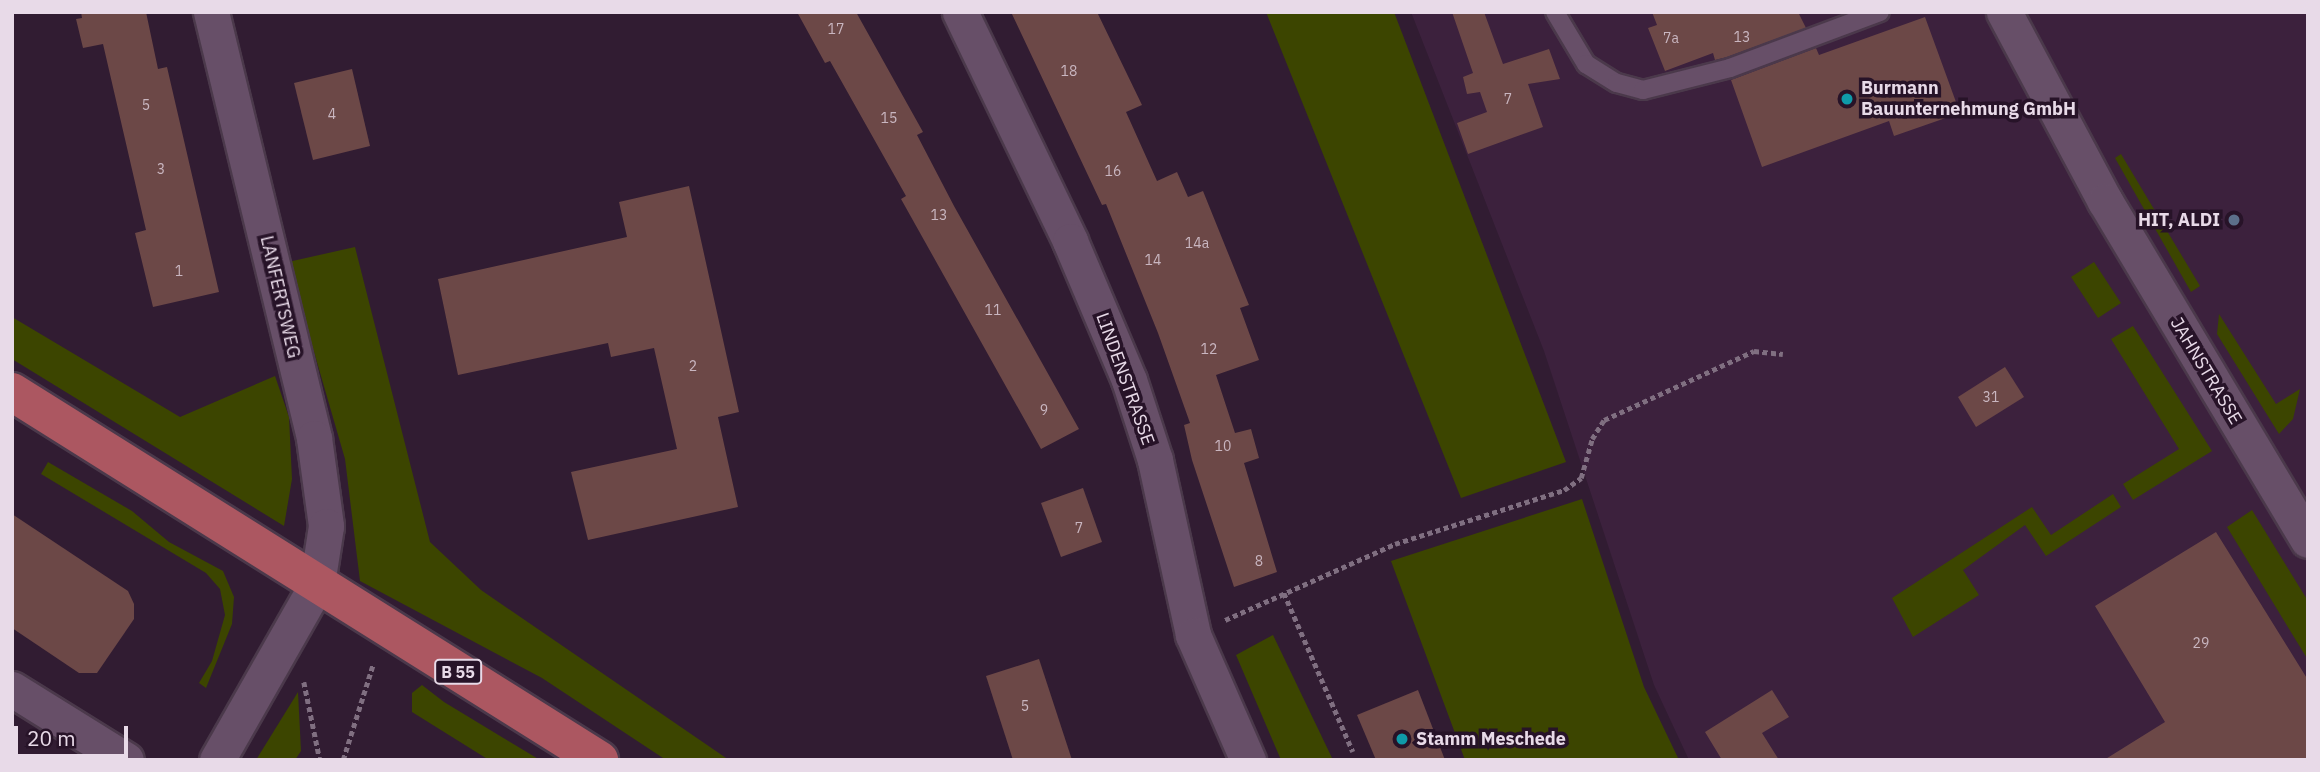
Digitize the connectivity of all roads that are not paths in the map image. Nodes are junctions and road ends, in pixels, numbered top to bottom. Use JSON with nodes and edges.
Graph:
{"nodes":[{"id":1,"x":211,"y":12,"type":"edge"},
{"id":2,"x":960,"y":12,"type":"edge"},
{"id":3,"x":1555,"y":12,"type":"edge"},
{"id":4,"x":1880,"y":12,"type":"edge"},
{"id":5,"x":2004,"y":12,"type":"edge"},
{"id":6,"x":12,"y":392,"type":"edge"},
{"id":7,"x":2308,"y":540,"type":"edge"},
{"id":8,"x":317,"y":583,"type":"junction"},
{"id":9,"x":12,"y":689,"type":"edge"},
{"id":10,"x":126,"y":760,"type":"edge"},
{"id":11,"x":217,"y":760,"type":"edge"},
{"id":12,"x":599,"y":760,"type":"edge"},
{"id":13,"x":1248,"y":760,"type":"edge"}],
"edges":[{"from":1,"to":8,"type":"street","name":"LANFERTSWEG"},
{"from":2,"to":13,"type":"street","name":"LINDENSTRASSE"},
{"from":3,"to":4,"type":"lane"},
{"from":5,"to":7,"type":"street","name":"JAHNSTRASSE"},
{"from":6,"to":8,"type":"main road","number":"B 55"},
{"from":8,"to":11,"type":"street"},
{"from":8,"to":12,"type":"main road","number":"B 55"},
{"from":9,"to":10,"type":"street"}]}
